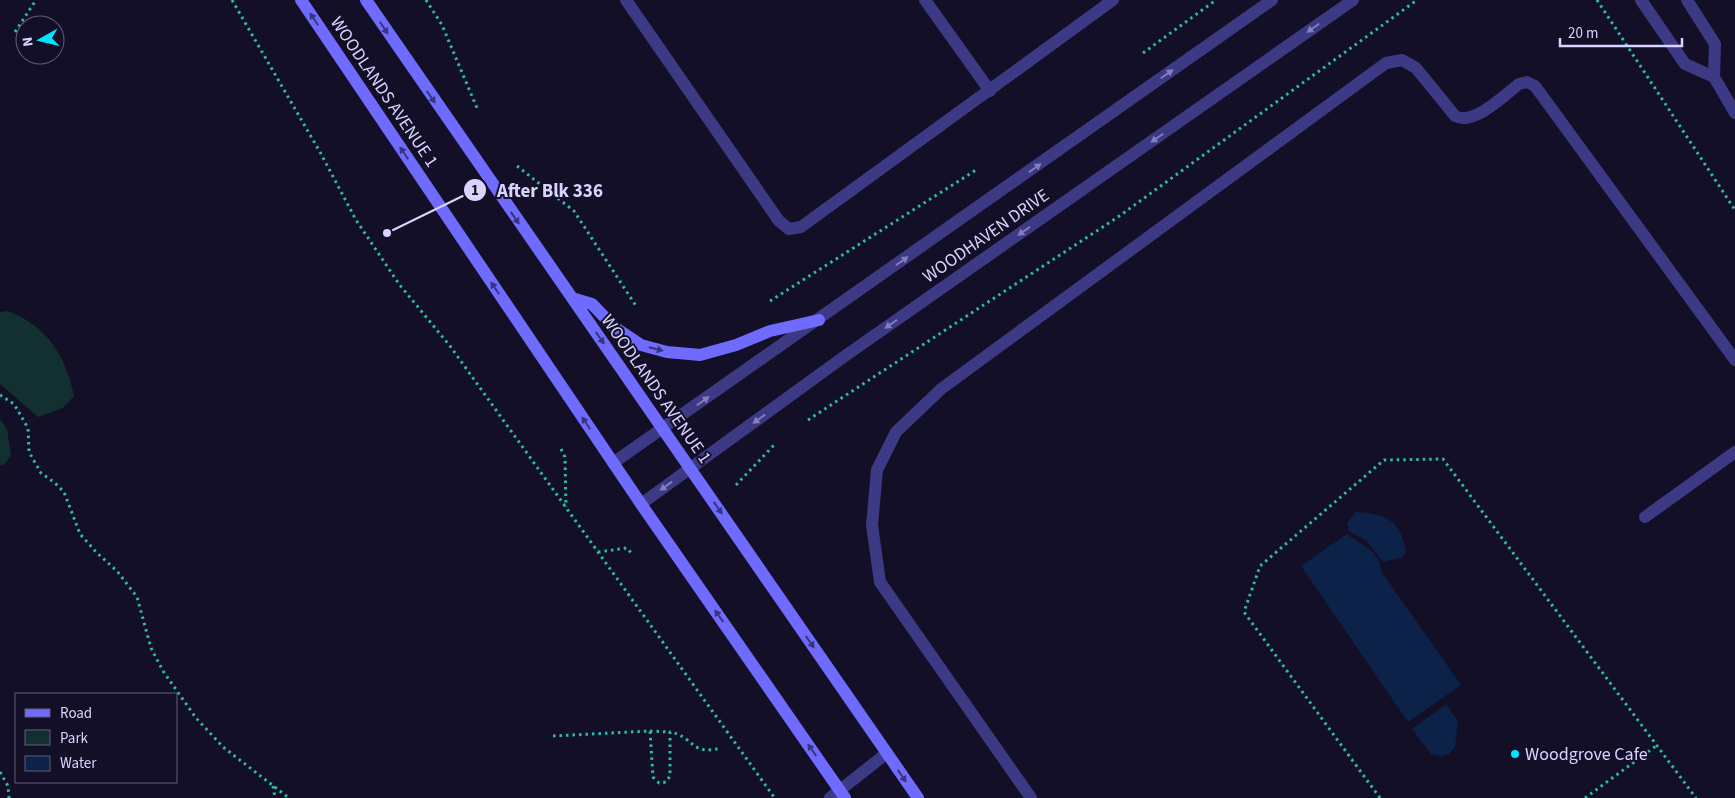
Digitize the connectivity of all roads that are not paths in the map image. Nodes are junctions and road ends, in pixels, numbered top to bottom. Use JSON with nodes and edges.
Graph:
{"nodes":[{"id":1,"x":301,"y":0,"type":"edge"},
{"id":2,"x":366,"y":0,"type":"edge"},
{"id":3,"x":626,"y":0,"type":"edge"},
{"id":4,"x":925,"y":0,"type":"edge"},
{"id":5,"x":1113,"y":0,"type":"edge"},
{"id":6,"x":1272,"y":0,"type":"edge"},
{"id":7,"x":1353,"y":0,"type":"edge"},
{"id":8,"x":1641,"y":0,"type":"edge"},
{"id":9,"x":1687,"y":0,"type":"edge"},
{"id":10,"x":1714,"y":77,"type":"junction"},
{"id":11,"x":990,"y":91,"type":"junction"},
{"id":12,"x":1735,"y":113,"type":"edge"},
{"id":13,"x":572,"y":298,"type":"junction"},
{"id":14,"x":819,"y":320,"type":"junction"},
{"id":15,"x":1735,"y":360,"type":"edge"},
{"id":16,"x":663,"y":429,"type":"junction"},
{"id":17,"x":1735,"y":452,"type":"edge"},
{"id":18,"x":613,"y":463,"type":"junction"},
{"id":19,"x":690,"y":468,"type":"junction"},
{"id":20,"x":641,"y":504,"type":"junction"},
{"id":21,"x":1645,"y":517,"type":"dead end"},
{"id":22,"x":887,"y":754,"type":"junction"},
{"id":23,"x":838,"y":795,"type":"edge"},
{"id":24,"x":918,"y":798,"type":"edge"},
{"id":25,"x":1031,"y":798,"type":"edge"}],
"edges":[{"from":18,"to":1,"type":"main road","name":"WOODLANDS AVENUE 1","one_way":true},
{"from":2,"to":13,"type":"main road","name":"WOODLANDS AVENUE 1","one_way":true},
{"from":3,"to":11,"type":"street"},
{"from":4,"to":11,"type":"street"},
{"from":5,"to":11,"type":"street"},
{"from":14,"to":6,"type":"street","name":"WOODHAVEN DRIVE","one_way":true},
{"from":7,"to":19,"type":"street","name":"WOODHAVEN DRIVE","one_way":true},
{"from":8,"to":10,"type":"street"},
{"from":9,"to":10,"type":"street"},
{"from":10,"to":12,"type":"street"},
{"from":13,"to":14,"type":"main road","one_way":true},
{"from":13,"to":16,"type":"main road","name":"WOODLANDS AVENUE 1","one_way":true},
{"from":16,"to":14,"type":"street","name":"WOODHAVEN DRIVE","one_way":true},
{"from":15,"to":25,"type":"street"},
{"from":16,"to":18,"type":"street","name":"WOODHAVEN DRIVE"},
{"from":16,"to":19,"type":"main road","name":"WOODLANDS AVENUE 1"},
{"from":17,"to":21,"type":"street"},
{"from":18,"to":20,"type":"main road","name":"WOODLANDS AVENUE 1"},
{"from":19,"to":20,"type":"street","name":"WOODHAVEN DRIVE","one_way":true},
{"from":19,"to":22,"type":"main road","name":"WOODLANDS AVENUE 1","one_way":true},
{"from":23,"to":20,"type":"main road","name":"WOODLANDS AVENUE 1","one_way":true},
{"from":22,"to":23,"type":"street"},
{"from":22,"to":24,"type":"main road","name":"WOODLANDS AVENUE 1","one_way":true}]}
